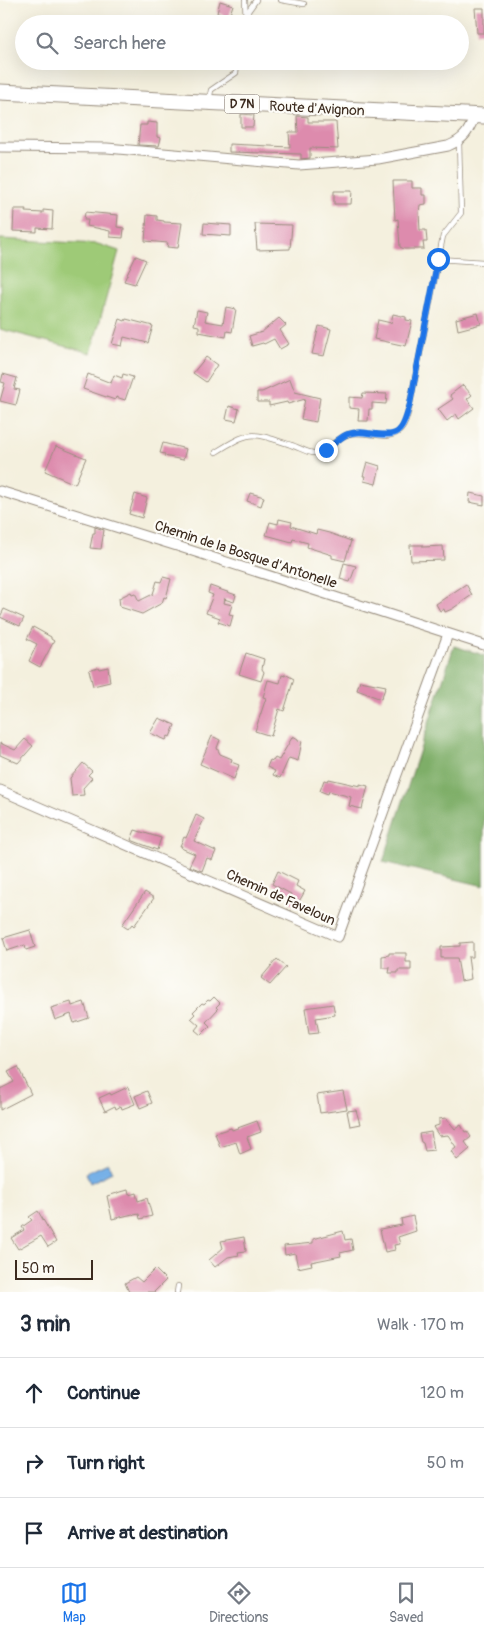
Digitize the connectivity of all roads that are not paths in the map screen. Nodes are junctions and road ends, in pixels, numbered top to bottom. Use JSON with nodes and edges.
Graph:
{"nodes":[{"id":1,"x":246,"y":0,"type":"edge"},
{"id":2,"x":256,"y":0,"type":"edge"},
{"id":3,"x":281,"y":0,"type":"edge"},
{"id":4,"x":304,"y":4,"type":"dead end"},
{"id":5,"x":245,"y":15,"type":"edge"},
{"id":6,"x":246,"y":15,"type":"edge"},
{"id":7,"x":236,"y":70,"type":"edge"},
{"id":8,"x":0,"y":92,"type":"edge"},
{"id":9,"x":208,"y":102,"type":"junction"},
{"id":10,"x":479,"y":116,"type":"edge"},
{"id":11,"x":459,"y":142,"type":"junction"},
{"id":12,"x":0,"y":147,"type":"edge"},
{"id":13,"x":438,"y":259,"type":"junction"},
{"id":14,"x":484,"y":262,"type":"edge"},
{"id":15,"x":216,"y":452,"type":"dead end"},
{"id":16,"x":0,"y":491,"type":"edge"},
{"id":17,"x":448,"y":634,"type":"junction"},
{"id":18,"x":484,"y":645,"type":"edge"},
{"id":19,"x":0,"y":790,"type":"edge"},
{"id":20,"x":178,"y":1286,"type":"dead end"},
{"id":21,"x":177,"y":1292,"type":"edge"}],
"edges":[{"from":1,"to":5,"type":"lane"},
{"from":2,"to":6,"type":"lane"},
{"from":3,"to":4,"type":"lane"},
{"from":7,"to":9,"type":"lane"},
{"from":8,"to":9,"type":"main road","name":"Route d'Avignon","number":"D 7N"},
{"from":9,"to":10,"type":"main road","name":"Route d'Avignon","number":"D 7N"},
{"from":10,"to":11,"type":"street"},
{"from":11,"to":12,"type":"street"},
{"from":11,"to":13,"type":"lane"},
{"from":13,"to":14,"type":"lane"},
{"from":13,"to":15,"type":"lane"},
{"from":16,"to":17,"type":"street","name":"Chemin de la Bosque d'Antonelle"},
{"from":17,"to":18,"type":"street","name":"Chemin de la Bosque d'Antonelle"},
{"from":17,"to":19,"type":"street","name":"Chemin de Faveloun"},
{"from":20,"to":21,"type":"lane"}]}
